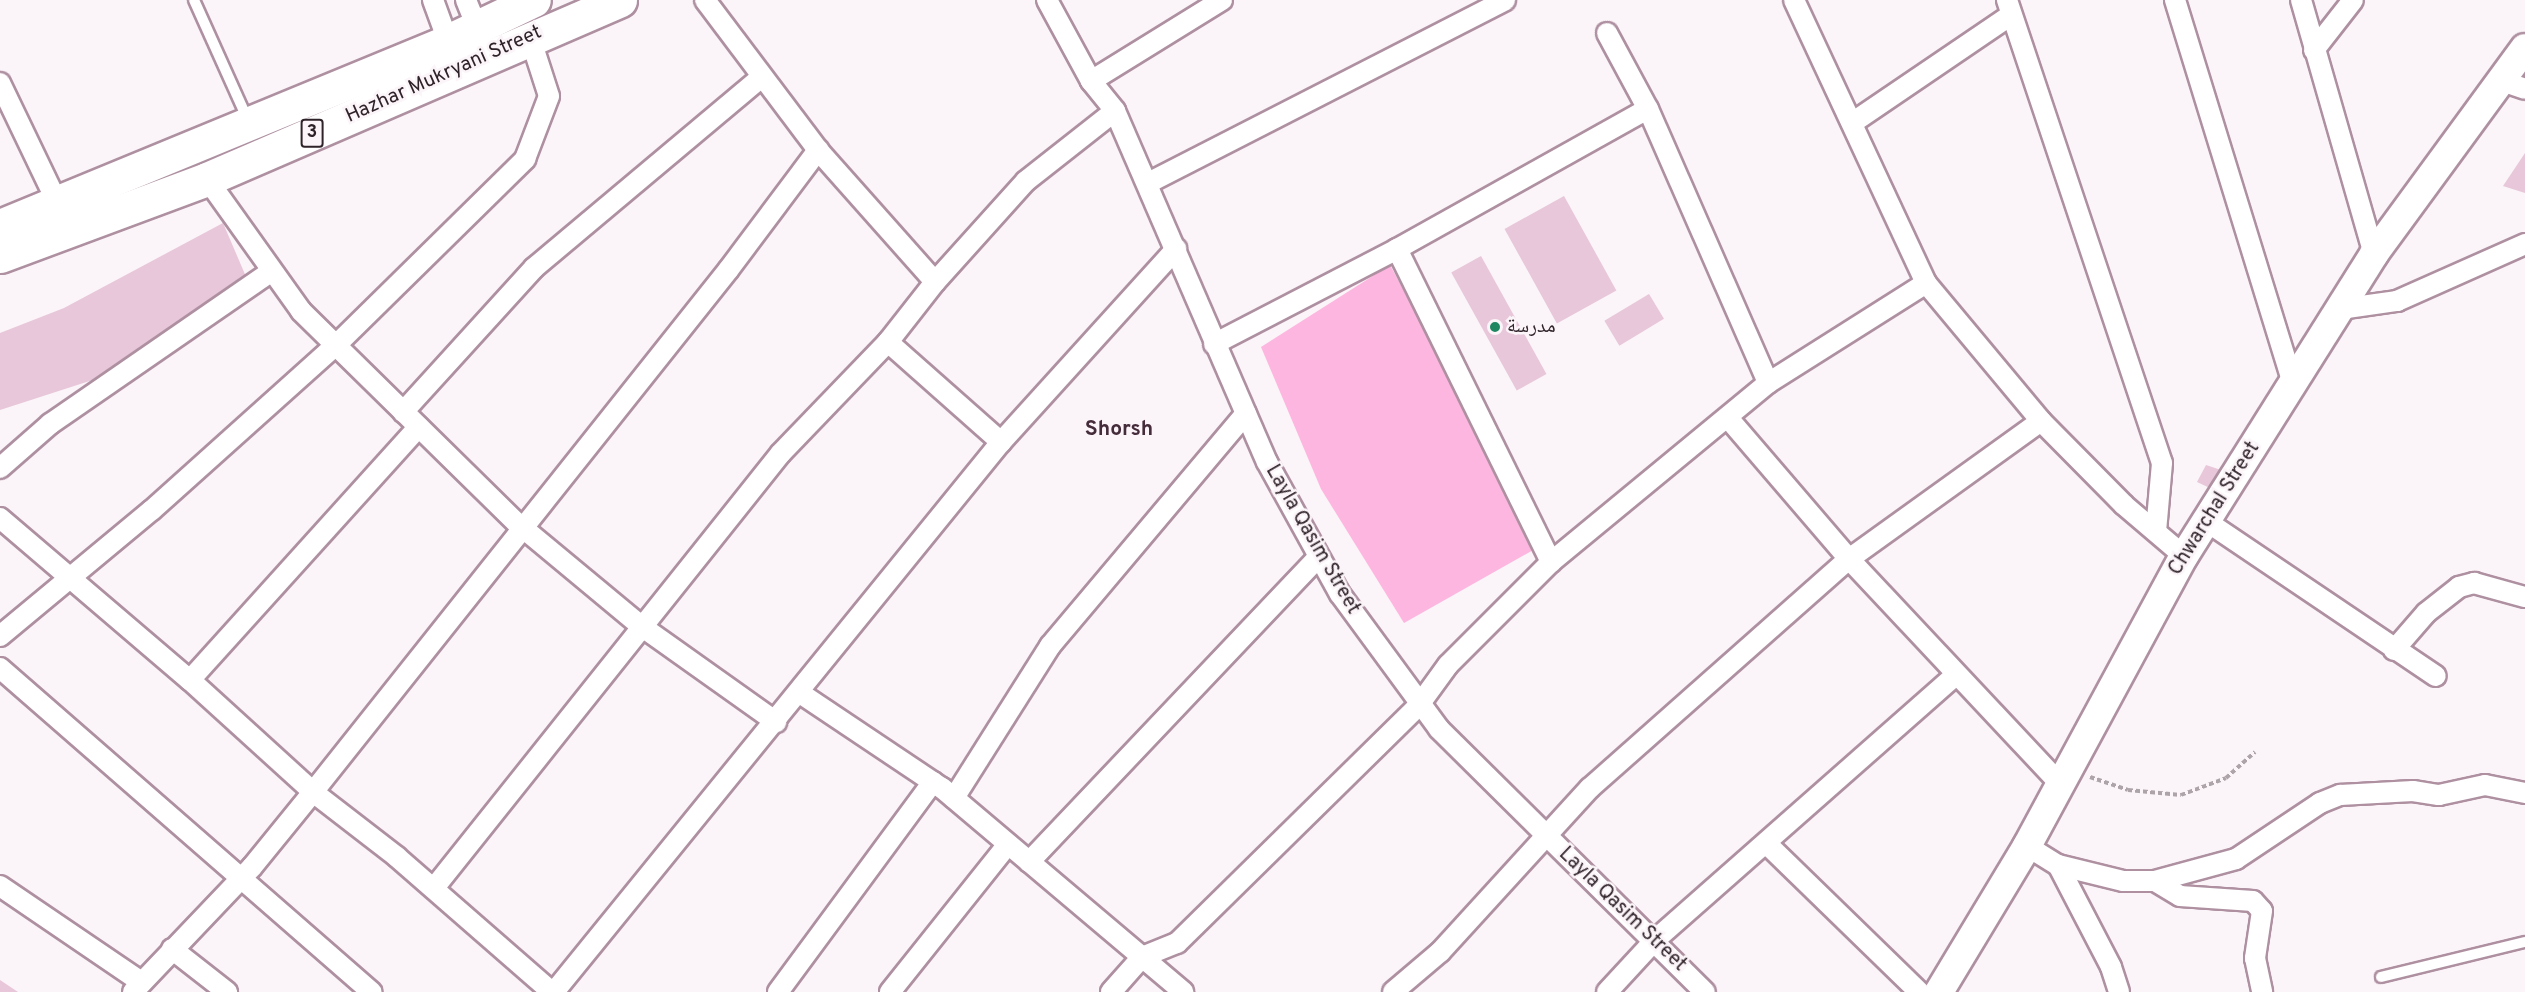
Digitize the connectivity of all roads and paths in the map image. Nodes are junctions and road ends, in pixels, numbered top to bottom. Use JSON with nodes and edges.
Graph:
{"nodes":[{"id":1,"x":194,"y":0,"type":"edge"},
{"id":2,"x":433,"y":0,"type":"edge"},
{"id":3,"x":534,"y":0,"type":"edge"},
{"id":4,"x":620,"y":0,"type":"edge"},
{"id":5,"x":705,"y":0,"type":"edge"},
{"id":6,"x":1047,"y":0,"type":"edge"},
{"id":7,"x":1222,"y":0,"type":"edge"},
{"id":8,"x":1505,"y":0,"type":"edge"},
{"id":9,"x":1794,"y":0,"type":"edge"},
{"id":10,"x":2175,"y":0,"type":"edge"},
{"id":11,"x":2301,"y":0,"type":"edge"},
{"id":12,"x":2353,"y":0,"type":"edge"},
{"id":13,"x":2009,"y":8,"type":"edge"},
{"id":14,"x":472,"y":14,"type":"edge"},
{"id":15,"x":1607,"y":33,"type":"dead end"},
{"id":16,"x":530,"y":37,"type":"junction"},
{"id":17,"x":448,"y":41,"type":"junction"},
{"id":18,"x":2525,"y":48,"type":"edge"},
{"id":19,"x":2314,"y":50,"type":"junction"},
{"id":20,"x":762,"y":78,"type":"junction"},
{"id":21,"x":1091,"y":81,"type":"junction"},
{"id":22,"x":0,"y":83,"type":"edge"},
{"id":23,"x":2514,"y":85,"type":"edge"},
{"id":24,"x":1648,"y":109,"type":"junction"},
{"id":25,"x":1115,"y":111,"type":"junction"},
{"id":26,"x":250,"y":123,"type":"junction"},
{"id":27,"x":1852,"y":123,"type":"junction"},
{"id":28,"x":818,"y":150,"type":"junction"},
{"id":29,"x":207,"y":179,"type":"junction"},
{"id":30,"x":1148,"y":183,"type":"junction"},
{"id":31,"x":57,"y":202,"type":"junction"},
{"id":32,"x":0,"y":226,"type":"edge"},
{"id":33,"x":2525,"y":244,"type":"edge"},
{"id":34,"x":1176,"y":249,"type":"junction"},
{"id":35,"x":1397,"y":249,"type":"junction"},
{"id":36,"x":2374,"y":254,"type":"junction"},
{"id":37,"x":0,"y":256,"type":"edge"},
{"id":38,"x":270,"y":272,"type":"junction"},
{"id":39,"x":935,"y":282,"type":"junction"},
{"id":40,"x":1926,"y":283,"type":"junction"},
{"id":41,"x":2340,"y":309,"type":"junction"},
{"id":42,"x":888,"y":342,"type":"junction"},
{"id":43,"x":1214,"y":344,"type":"junction"},
{"id":44,"x":335,"y":346,"type":"junction"},
{"id":45,"x":1768,"y":383,"type":"junction"},
{"id":46,"x":2293,"y":384,"type":"junction"},
{"id":47,"x":404,"y":412,"type":"junction"},
{"id":48,"x":1246,"y":413,"type":"junction"},
{"id":49,"x":1729,"y":419,"type":"junction"},
{"id":50,"x":2041,"y":421,"type":"junction"},
{"id":51,"x":419,"y":427,"type":"junction"},
{"id":52,"x":1001,"y":442,"type":"junction"},
{"id":53,"x":0,"y":468,"type":"edge"},
{"id":54,"x":0,"y":518,"type":"edge"},
{"id":55,"x":2206,"y":521,"type":"junction"},
{"id":56,"x":525,"y":529,"type":"junction"},
{"id":57,"x":2156,"y":531,"type":"junction"},
{"id":58,"x":2184,"y":556,"type":"junction"},
{"id":59,"x":1317,"y":558,"type":"junction"},
{"id":60,"x":1849,"y":559,"type":"junction"},
{"id":61,"x":1551,"y":562,"type":"junction"},
{"id":62,"x":70,"y":580,"type":"junction"},
{"id":63,"x":2525,"y":597,"type":"edge"},
{"id":64,"x":641,"y":626,"type":"junction"},
{"id":65,"x":0,"y":636,"type":"edge"},
{"id":66,"x":2394,"y":650,"type":"junction"},
{"id":67,"x":0,"y":668,"type":"edge"},
{"id":68,"x":1956,"y":675,"type":"junction"},
{"id":69,"x":2436,"y":676,"type":"dead end"},
{"id":70,"x":190,"y":680,"type":"junction"},
{"id":71,"x":800,"y":693,"type":"junction"},
{"id":72,"x":1419,"y":705,"type":"junction"},
{"id":73,"x":776,"y":722,"type":"junction"},
{"id":74,"x":2255,"y":752,"type":"dead end"},
{"id":75,"x":2063,"y":776,"type":"junction"},
{"id":76,"x":933,"y":782,"type":"junction"},
{"id":77,"x":313,"y":792,"type":"junction"},
{"id":78,"x":2525,"y":793,"type":"edge"},
{"id":79,"x":954,"y":798,"type":"junction"},
{"id":80,"x":1547,"y":837,"type":"junction"},
{"id":81,"x":1008,"y":844,"type":"junction"},
{"id":82,"x":1767,"y":844,"type":"junction"},
{"id":83,"x":2027,"y":846,"type":"junction"},
{"id":84,"x":1029,"y":862,"type":"junction"},
{"id":85,"x":2058,"y":865,"type":"junction"},
{"id":86,"x":241,"y":879,"type":"junction"},
{"id":87,"x":2155,"y":880,"type":"junction"},
{"id":88,"x":0,"y":886,"type":"edge"},
{"id":89,"x":434,"y":888,"type":"junction"},
{"id":90,"x":1654,"y":941,"type":"junction"},
{"id":91,"x":2525,"y":942,"type":"edge"},
{"id":92,"x":172,"y":949,"type":"junction"},
{"id":93,"x":1142,"y":957,"type":"junction"},
{"id":94,"x":2111,"y":967,"type":"junction"},
{"id":95,"x":2381,"y":977,"type":"dead end"},
{"id":96,"x":137,"y":987,"type":"edge"},
{"id":97,"x":227,"y":992,"type":"edge"},
{"id":98,"x":372,"y":992,"type":"edge"},
{"id":99,"x":553,"y":992,"type":"edge"},
{"id":100,"x":778,"y":992,"type":"edge"},
{"id":101,"x":890,"y":992,"type":"edge"},
{"id":102,"x":1111,"y":992,"type":"edge"},
{"id":103,"x":1183,"y":992,"type":"edge"},
{"id":104,"x":1393,"y":992,"type":"edge"},
{"id":105,"x":1607,"y":992,"type":"edge"},
{"id":106,"x":1705,"y":992,"type":"edge"},
{"id":107,"x":1919,"y":992,"type":"edge"},
{"id":108,"x":1939,"y":992,"type":"edge"},
{"id":109,"x":2103,"y":992,"type":"edge"},
{"id":110,"x":2119,"y":992,"type":"edge"},
{"id":111,"x":2262,"y":992,"type":"edge"}],
"edges":[{"from":1,"to":26,"type":"lane"},
{"from":2,"to":17,"type":"street"},
{"from":3,"to":14,"type":"highway","name":"Hazhar Mukryani Street","number":"3"},
{"from":4,"to":16,"type":"highway","name":"Hazhar Mukryani Street","number":"3"},
{"from":5,"to":20,"type":"street"},
{"from":6,"to":21,"type":"street","name":"Layla Qasim Street"},
{"from":7,"to":21,"type":"street"},
{"from":8,"to":30,"type":"street"},
{"from":9,"to":27,"type":"street"},
{"from":10,"to":46,"type":"street"},
{"from":11,"to":19,"type":"street"},
{"from":12,"to":19,"type":"street"},
{"from":13,"to":27,"type":"street"},
{"from":13,"to":57,"type":"street"},
{"from":14,"to":17,"type":"highway","name":"Hazhar Mukryani Street","number":"3"},
{"from":15,"to":24,"type":"street"},
{"from":16,"to":29,"type":"highway","name":"Hazhar Mukryani Street","number":"3"},
{"from":16,"to":44,"type":"street"},
{"from":17,"to":26,"type":"highway","name":"Hazhar Mukryani Street","number":"3"},
{"from":18,"to":23,"type":"main road","name":"Chwarchal Street"},
{"from":19,"to":36,"type":"street"},
{"from":20,"to":28,"type":"street"},
{"from":20,"to":47,"type":"street"},
{"from":21,"to":25,"type":"street","name":"Layla Qasim Street"},
{"from":22,"to":31,"type":"street"},
{"from":23,"to":36,"type":"main road","name":"Chwarchal Street"},
{"from":24,"to":35,"type":"street"},
{"from":24,"to":45,"type":"street"},
{"from":25,"to":30,"type":"street","name":"Layla Qasim Street"},
{"from":25,"to":39,"type":"street"},
{"from":26,"to":31,"type":"highway","name":"Hazhar Mukryani Street","number":"3"},
{"from":27,"to":40,"type":"street"},
{"from":28,"to":39,"type":"street"},
{"from":28,"to":56,"type":"street"},
{"from":29,"to":37,"type":"highway","name":"Hazhar Mukryani Street","number":"3"},
{"from":29,"to":38,"type":"street"},
{"from":30,"to":34,"type":"street","name":"Layla Qasim Street"},
{"from":31,"to":32,"type":"highway","name":"Hazhar Mukryani Street","number":"3"},
{"from":33,"to":41,"type":"street"},
{"from":34,"to":43,"type":"street","name":"Layla Qasim Street"},
{"from":34,"to":52,"type":"street"},
{"from":35,"to":43,"type":"street"},
{"from":35,"to":61,"type":"street"},
{"from":36,"to":41,"type":"main road","name":"Chwarchal Street"},
{"from":38,"to":44,"type":"street"},
{"from":38,"to":53,"type":"street"},
{"from":39,"to":42,"type":"street"},
{"from":40,"to":45,"type":"street"},
{"from":40,"to":50,"type":"street"},
{"from":41,"to":46,"type":"main road","name":"Chwarchal Street"},
{"from":42,"to":52,"type":"street"},
{"from":42,"to":64,"type":"street"},
{"from":43,"to":48,"type":"street","name":"Layla Qasim Street"},
{"from":44,"to":47,"type":"street"},
{"from":44,"to":62,"type":"street"},
{"from":45,"to":49,"type":"street"},
{"from":46,"to":55,"type":"main road","name":"Chwarchal Street"},
{"from":47,"to":51,"type":"street"},
{"from":48,"to":59,"type":"street","name":"Layla Qasim Street"},
{"from":48,"to":79,"type":"street"},
{"from":49,"to":60,"type":"street"},
{"from":49,"to":61,"type":"street"},
{"from":50,"to":57,"type":"street"},
{"from":50,"to":60,"type":"street"},
{"from":51,"to":56,"type":"street"},
{"from":51,"to":70,"type":"street"},
{"from":52,"to":71,"type":"street"},
{"from":54,"to":62,"type":"street"},
{"from":55,"to":58,"type":"main road","name":"Chwarchal Street"},
{"from":55,"to":66,"type":"street"},
{"from":56,"to":64,"type":"street"},
{"from":56,"to":77,"type":"street"},
{"from":57,"to":58,"type":"street"},
{"from":58,"to":75,"type":"main road","name":"Chwarchal Street"},
{"from":59,"to":72,"type":"street","name":"Layla Qasim Street"},
{"from":59,"to":84,"type":"street"},
{"from":60,"to":68,"type":"street"},
{"from":60,"to":80,"type":"street"},
{"from":61,"to":72,"type":"street"},
{"from":62,"to":65,"type":"street"},
{"from":62,"to":70,"type":"street"},
{"from":63,"to":66,"type":"street"},
{"from":64,"to":73,"type":"street"},
{"from":64,"to":89,"type":"street"},
{"from":66,"to":69,"type":"street"},
{"from":67,"to":86,"type":"street"},
{"from":68,"to":75,"type":"street"},
{"from":68,"to":82,"type":"street"},
{"from":70,"to":77,"type":"street"},
{"from":71,"to":73,"type":"street"},
{"from":71,"to":76,"type":"street"},
{"from":72,"to":80,"type":"street","name":"Layla Qasim Street"},
{"from":72,"to":93,"type":"street"},
{"from":73,"to":99,"type":"street"},
{"from":74,"to":75,"type":"path"},
{"from":75,"to":83,"type":"main road","name":"Chwarchal Street"},
{"from":76,"to":79,"type":"street"},
{"from":76,"to":100,"type":"street"},
{"from":77,"to":86,"type":"street"},
{"from":77,"to":89,"type":"street"},
{"from":78,"to":87,"type":"street"},
{"from":79,"to":81,"type":"street"},
{"from":80,"to":90,"type":"street","name":"Layla Qasim Street"},
{"from":80,"to":104,"type":"street"},
{"from":81,"to":84,"type":"street"},
{"from":81,"to":101,"type":"street"},
{"from":82,"to":90,"type":"street"},
{"from":82,"to":107,"type":"street"},
{"from":83,"to":85,"type":"street"},
{"from":83,"to":108,"type":"main road","name":"Chwarchal Street"},
{"from":84,"to":93,"type":"street"},
{"from":85,"to":87,"type":"street"},
{"from":85,"to":94,"type":"street"},
{"from":86,"to":92,"type":"street"},
{"from":86,"to":98,"type":"street"},
{"from":87,"to":111,"type":"street"},
{"from":88,"to":96,"type":"street"},
{"from":89,"to":99,"type":"street"},
{"from":90,"to":105,"type":"street"},
{"from":90,"to":106,"type":"street","name":"Layla Qasim Street"},
{"from":91,"to":95,"type":"lane"},
{"from":92,"to":96,"type":"street"},
{"from":92,"to":97,"type":"street"},
{"from":93,"to":102,"type":"street"},
{"from":93,"to":103,"type":"street"},
{"from":94,"to":109,"type":"street"},
{"from":94,"to":110,"type":"street"}]}
